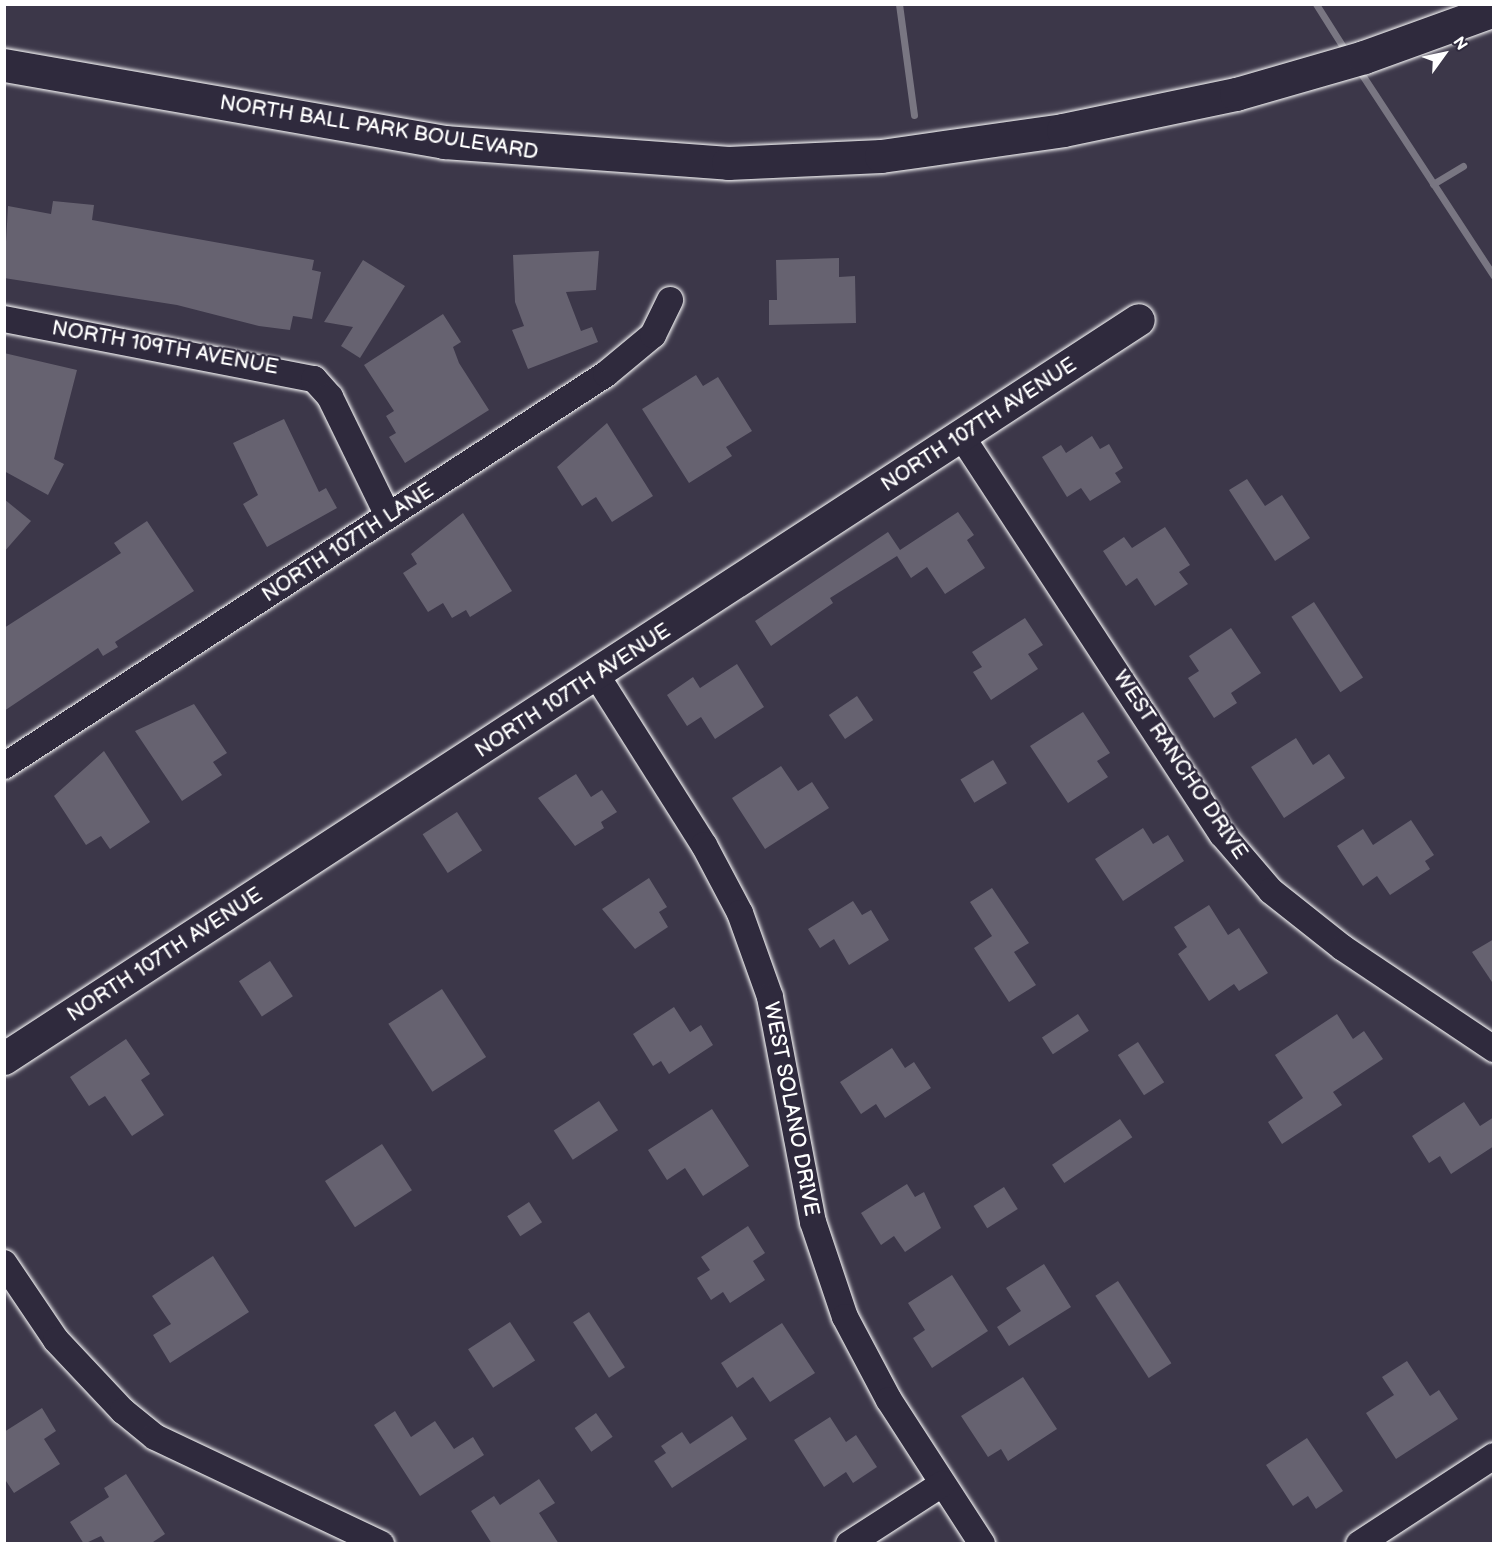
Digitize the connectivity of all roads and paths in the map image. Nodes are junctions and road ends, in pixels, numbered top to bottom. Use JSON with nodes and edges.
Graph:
{"nodes":[{"id":1,"x":1494,"y":10,"type":"edge"},
{"id":2,"x":4,"y":65,"type":"edge"},
{"id":3,"x":670,"y":300,"type":"dead end"},
{"id":4,"x":4,"y":319,"type":"edge"},
{"id":5,"x":1138,"y":320,"type":"dead end"},
{"id":6,"x":962,"y":437,"type":"junction"},
{"id":7,"x":388,"y":516,"type":"junction"},
{"id":8,"x":597,"y":675,"type":"junction"},
{"id":9,"x":4,"y":766,"type":"edge"},
{"id":10,"x":1494,"y":1049,"type":"edge"},
{"id":11,"x":4,"y":1059,"type":"edge"},
{"id":12,"x":4,"y":1263,"type":"edge"},
{"id":13,"x":1494,"y":1456,"type":"edge"},
{"id":14,"x":942,"y":1484,"type":"junction"},
{"id":15,"x":381,"y":1544,"type":"edge"},
{"id":16,"x":849,"y":1544,"type":"edge"},
{"id":17,"x":982,"y":1544,"type":"edge"},
{"id":18,"x":1359,"y":1544,"type":"edge"}],
"edges":[{"from":1,"to":2,"type":"main road","name":"NORTH BALL PARK BOULEVARD"},
{"from":3,"to":7,"type":"street","name":"NORTH 107TH LANE"},
{"from":4,"to":7,"type":"street","name":"NORTH 109TH AVENUE"},
{"from":5,"to":6,"type":"street","name":"NORTH 107TH AVENUE"},
{"from":6,"to":8,"type":"street","name":"NORTH 107TH AVENUE"},
{"from":6,"to":10,"type":"street","name":"WEST RANCHO DRIVE"},
{"from":7,"to":9,"type":"street","name":"NORTH 107TH LANE"},
{"from":8,"to":11,"type":"street","name":"NORTH 107TH AVENUE"},
{"from":8,"to":14,"type":"street","name":"WEST SOLANO DRIVE"},
{"from":12,"to":15,"type":"street"},
{"from":13,"to":18,"type":"street"},
{"from":14,"to":16,"type":"street"},
{"from":14,"to":17,"type":"street","name":"WEST SOLANO DRIVE"}]}
